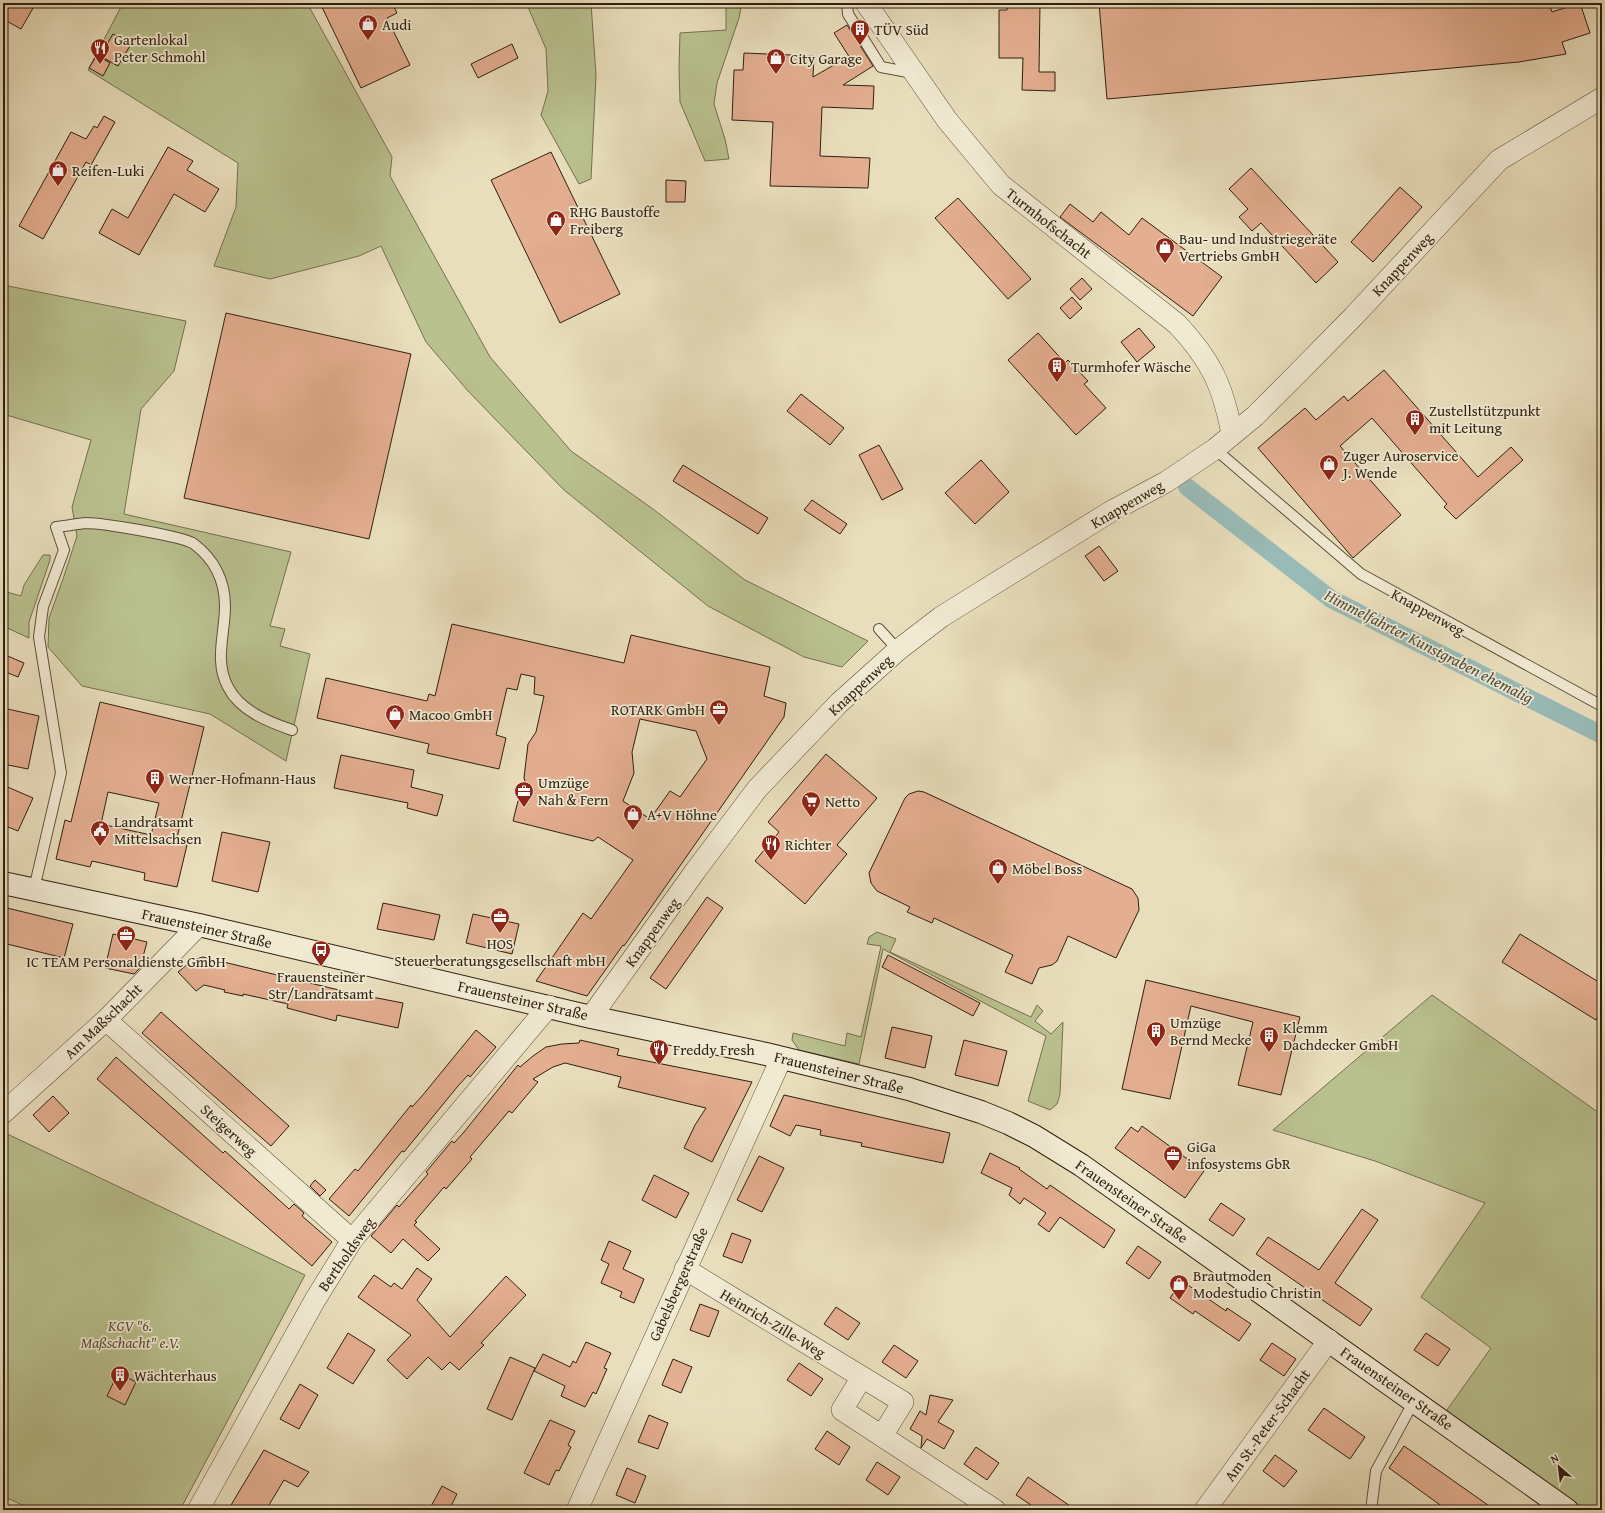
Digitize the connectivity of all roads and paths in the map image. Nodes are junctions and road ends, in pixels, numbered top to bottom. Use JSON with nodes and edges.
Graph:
{"nodes":[{"id":1,"x":847,"y":3,"type":"edge"},
{"id":2,"x":866,"y":3,"type":"edge"},
{"id":3,"x":916,"y":74,"type":"junction"},
{"id":4,"x":1602,"y":98,"type":"edge"},
{"id":5,"x":1232,"y":434,"type":"junction"},
{"id":6,"x":1215,"y":448,"type":"junction"},
{"id":7,"x":879,"y":629,"type":"dead end"},
{"id":8,"x":898,"y":650,"type":"junction"},
{"id":9,"x":1602,"y":706,"type":"edge"},
{"id":10,"x":292,"y":730,"type":"dead end"},
{"id":11,"x":3,"y":883,"type":"edge"},
{"id":12,"x":34,"y":890,"type":"junction"},
{"id":13,"x":199,"y":925,"type":"junction"},
{"id":14,"x":549,"y":1006,"type":"junction"},
{"id":15,"x":591,"y":1017,"type":"junction"},
{"id":16,"x":106,"y":1020,"type":"junction"},
{"id":17,"x":781,"y":1059,"type":"junction"},
{"id":18,"x":3,"y":1113,"type":"edge"},
{"id":19,"x":352,"y":1240,"type":"junction"},
{"id":20,"x":685,"y":1269,"type":"junction"},
{"id":21,"x":1329,"y":1340,"type":"junction"},
{"id":22,"x":862,"y":1377,"type":"junction"},
{"id":23,"x":1414,"y":1401,"type":"junction"},
{"id":24,"x":882,"y":1436,"type":"junction"},
{"id":25,"x":198,"y":1510,"type":"edge"},
{"id":26,"x":577,"y":1510,"type":"edge"},
{"id":27,"x":995,"y":1510,"type":"edge"},
{"id":28,"x":1205,"y":1510,"type":"edge"},
{"id":29,"x":1371,"y":1510,"type":"edge"},
{"id":30,"x":1567,"y":1510,"type":"edge"}],
"edges":[{"from":1,"to":3,"type":"lane"},
{"from":2,"to":3,"type":"street","name":"Turmhofschacht"},
{"from":3,"to":5,"type":"street","name":"Turmhofschacht"},
{"from":4,"to":5,"type":"street","name":"Knappenweg"},
{"from":5,"to":6,"type":"street","name":"Knappenweg"},
{"from":6,"to":8,"type":"street","name":"Knappenweg"},
{"from":6,"to":9,"type":"lane","name":"Knappenweg"},
{"from":7,"to":8,"type":"lane"},
{"from":8,"to":15,"type":"street","name":"Knappenweg"},
{"from":10,"to":12,"type":"lane"},
{"from":11,"to":12,"type":"main road","name":"Frauensteiner Straße"},
{"from":12,"to":13,"type":"main road","name":"Frauensteiner Straße"},
{"from":13,"to":14,"type":"main road","name":"Frauensteiner Straße"},
{"from":13,"to":16,"type":"street","name":"Am Maßschacht"},
{"from":14,"to":15,"type":"main road","name":"Frauensteiner Straße"},
{"from":14,"to":19,"type":"street","name":"Bertholdsweg"},
{"from":15,"to":17,"type":"main road","name":"Frauensteiner Straße"},
{"from":16,"to":18,"type":"street","name":"Am Maßschacht"},
{"from":16,"to":19,"type":"street","name":"Steigerweg"},
{"from":17,"to":20,"type":"street","name":"Gabelsbergerstraße"},
{"from":17,"to":21,"type":"main road","name":"Frauensteiner Straße"},
{"from":19,"to":25,"type":"street","name":"Bertholdsweg"},
{"from":20,"to":22,"type":"street","name":"Heinrich-Zille-Weg"},
{"from":20,"to":26,"type":"street","name":"Gabelsbergerstraße"},
{"from":21,"to":23,"type":"main road","name":"Frauensteiner Straße"},
{"from":21,"to":28,"type":"street","name":"Am St.-Peter-Schacht"},
{"from":22,"to":24,"type":"street"},
{"from":22,"to":24,"type":"street","name":"Heinrich-Zille-Weg"},
{"from":23,"to":29,"type":"lane"},
{"from":23,"to":30,"type":"main road","name":"Frauensteiner Straße"},
{"from":24,"to":27,"type":"street"}]}
